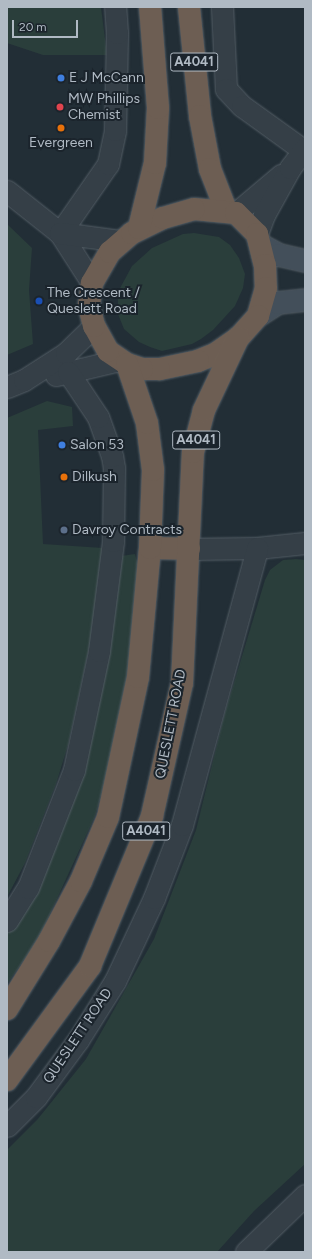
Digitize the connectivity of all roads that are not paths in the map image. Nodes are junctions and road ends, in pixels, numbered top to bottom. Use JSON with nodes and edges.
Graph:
{"nodes":[{"id":1,"x":115,"y":7,"type":"edge"},
{"id":2,"x":150,"y":7,"type":"edge"},
{"id":3,"x":189,"y":7,"type":"edge"},
{"id":4,"x":222,"y":7,"type":"edge"},
{"id":5,"x":304,"y":149,"type":"edge"},
{"id":6,"x":290,"y":168,"type":"junction"},
{"id":7,"x":7,"y":191,"type":"edge"},
{"id":8,"x":231,"y":212,"type":"junction"},
{"id":9,"x":139,"y":228,"type":"junction"},
{"id":10,"x":60,"y":233,"type":"junction"},
{"id":11,"x":259,"y":239,"type":"junction"},
{"id":12,"x":121,"y":241,"type":"junction"},
{"id":13,"x":305,"y":261,"type":"edge"},
{"id":14,"x":92,"y":284,"type":"junction"},
{"id":15,"x":305,"y":300,"type":"edge"},
{"id":16,"x":258,"y":316,"type":"junction"},
{"id":17,"x":94,"y":326,"type":"junction"},
{"id":18,"x":238,"y":338,"type":"junction"},
{"id":19,"x":123,"y":362,"type":"junction"},
{"id":20,"x":68,"y":372,"type":"junction"},
{"id":21,"x":16,"y":384,"type":"edge"},
{"id":22,"x":305,"y":543,"type":"edge"},
{"id":23,"x":150,"y":548,"type":"junction"},
{"id":24,"x":257,"y":548,"type":"junction"},
{"id":25,"x":189,"y":549,"type":"junction"},
{"id":26,"x":7,"y":921,"type":"edge"},
{"id":27,"x":7,"y":1009,"type":"edge"},
{"id":28,"x":7,"y":1080,"type":"edge"},
{"id":29,"x":7,"y":1126,"type":"edge"},
{"id":30,"x":301,"y":1205,"type":"edge"},
{"id":31,"x":246,"y":1252,"type":"edge"}],
"edges":[{"from":1,"to":10,"type":"street"},
{"from":2,"to":9,"type":"highway","number":"A4041"},
{"from":3,"to":8,"type":"highway","number":"A4041"},
{"from":4,"to":5,"type":"street"},
{"from":5,"to":6,"type":"street"},
{"from":6,"to":8,"type":"street"},
{"from":6,"to":11,"type":"street"},
{"from":7,"to":10,"type":"street"},
{"from":8,"to":9,"type":"highway"},
{"from":8,"to":11,"type":"highway"},
{"from":9,"to":12,"type":"highway"},
{"from":10,"to":12,"type":"street"},
{"from":10,"to":14,"type":"street"},
{"from":11,"to":13,"type":"main road"},
{"from":11,"to":16,"type":"highway"},
{"from":12,"to":14,"type":"highway"},
{"from":14,"to":17,"type":"highway"},
{"from":15,"to":16,"type":"main road"},
{"from":16,"to":18,"type":"highway"},
{"from":17,"to":19,"type":"highway"},
{"from":17,"to":21,"type":"street"},
{"from":18,"to":19,"type":"highway"},
{"from":18,"to":25,"type":"highway","name":"QUESLETT ROAD","number":"A4041"},
{"from":19,"to":20,"type":"street"},
{"from":19,"to":23,"type":"highway","number":"A4041"},
{"from":20,"to":21,"type":"street"},
{"from":20,"to":26,"type":"street"},
{"from":22,"to":24,"type":"street"},
{"from":23,"to":25,"type":"highway"},
{"from":23,"to":27,"type":"highway","number":"A4041"},
{"from":24,"to":25,"type":"street"},
{"from":24,"to":29,"type":"street","name":"QUESLETT ROAD"},
{"from":25,"to":28,"type":"highway","name":"QUESLETT ROAD","number":"A4041"},
{"from":30,"to":31,"type":"street"}]}
